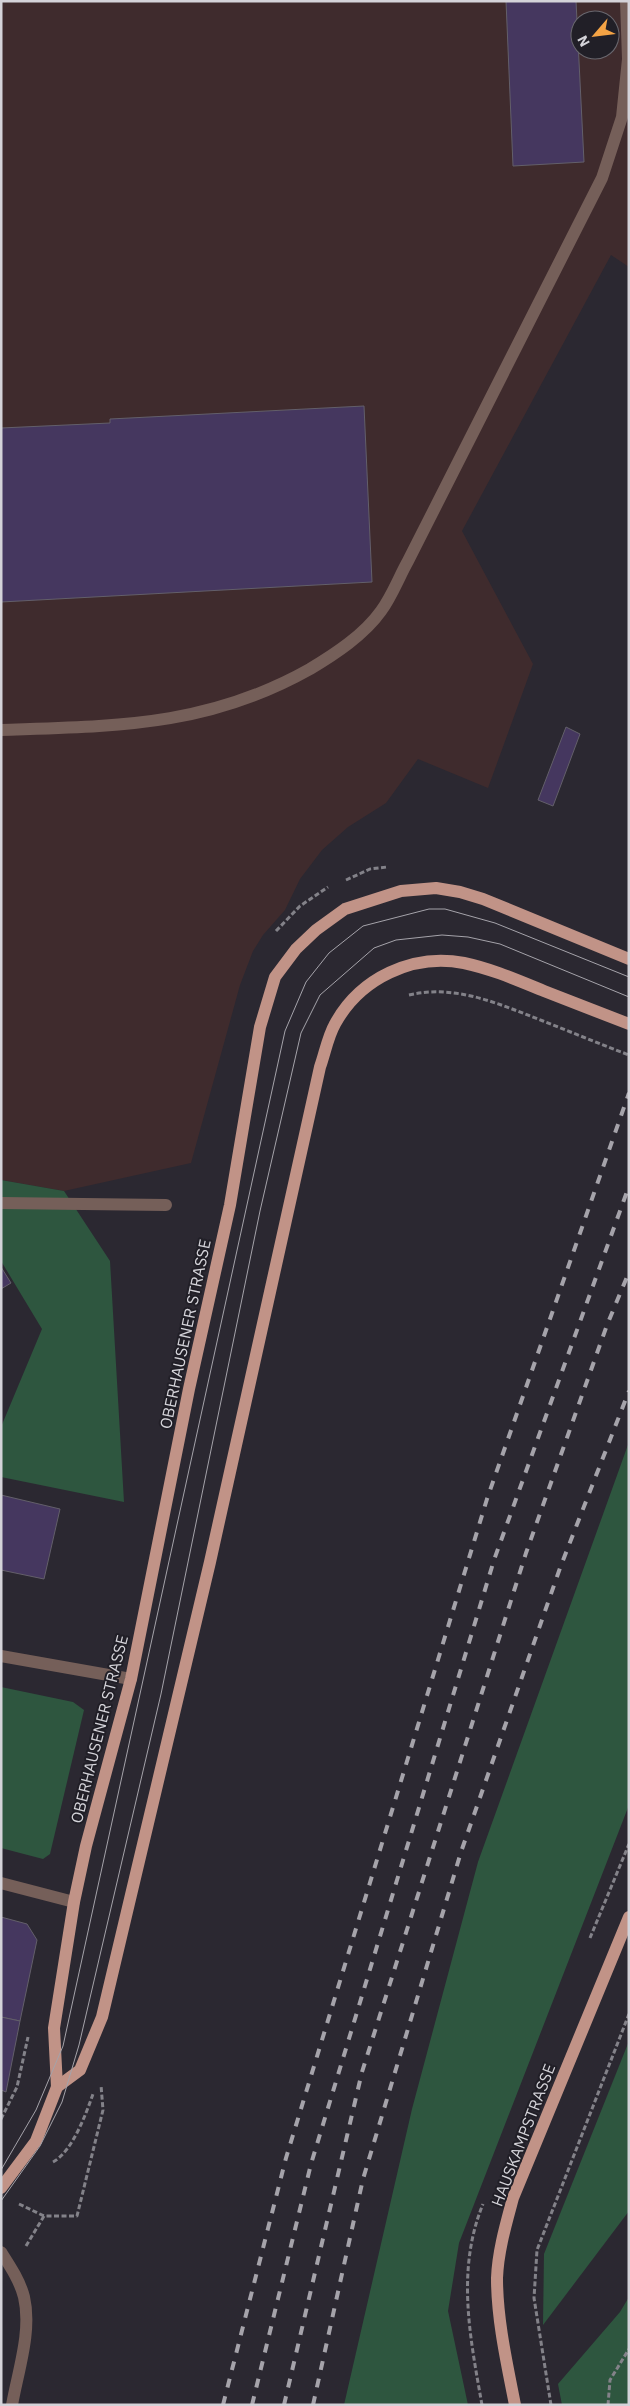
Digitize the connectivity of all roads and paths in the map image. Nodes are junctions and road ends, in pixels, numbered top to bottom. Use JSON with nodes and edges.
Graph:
{"nodes":[{"id":1,"x":626,"y":1,"type":"edge"},
{"id":2,"x":1,"y":730,"type":"edge"},
{"id":3,"x":629,"y":958,"type":"edge"},
{"id":4,"x":402,"y":996,"type":"dead end"},
{"id":5,"x":629,"y":1024,"type":"edge"},
{"id":6,"x":629,"y":1055,"type":"edge"},
{"id":7,"x":1,"y":1203,"type":"edge"},
{"id":8,"x":166,"y":1205,"type":"dead end"},
{"id":9,"x":1,"y":1656,"type":"edge"},
{"id":10,"x":131,"y":1679,"type":"junction"},
{"id":11,"x":1,"y":1883,"type":"edge"},
{"id":12,"x":74,"y":1902,"type":"junction"},
{"id":13,"x":629,"y":1917,"type":"edge"},
{"id":14,"x":629,"y":2014,"type":"edge"},
{"id":15,"x":101,"y":2083,"type":"dead end"},
{"id":16,"x":57,"y":2087,"type":"junction"},
{"id":17,"x":1,"y":2188,"type":"edge"},
{"id":18,"x":1,"y":2252,"type":"edge"},
{"id":19,"x":12,"y":2269,"type":"junction"},
{"id":20,"x":629,"y":2349,"type":"edge"},
{"id":21,"x":474,"y":2359,"type":"dead end"},
{"id":22,"x":12,"y":2405,"type":"edge"},
{"id":23,"x":482,"y":2405,"type":"edge"},
{"id":24,"x":515,"y":2405,"type":"edge"},
{"id":25,"x":551,"y":2405,"type":"edge"},
{"id":26,"x":608,"y":2405,"type":"edge"}],
"edges":[{"from":1,"to":2,"type":"street"},
{"from":3,"to":10,"type":"main road","name":"OBERHAUSENER STRASSE"},
{"from":4,"to":6,"type":"path"},
{"from":5,"to":16,"type":"main road"},
{"from":7,"to":8,"type":"street"},
{"from":9,"to":10,"type":"street"},
{"from":10,"to":12,"type":"main road","name":"OBERHAUSENER STRASSE"},
{"from":11,"to":12,"type":"street"},
{"from":12,"to":16,"type":"main road","name":"OBERHAUSENER STRASSE"},
{"from":13,"to":24,"type":"main road","name":"HAUSKAMPSTRASSE"},
{"from":14,"to":25,"type":"path"},
{"from":15,"to":19,"type":"path"},
{"from":16,"to":17,"type":"main road","name":"OBERHAUSENER STRASSE"},
{"from":18,"to":19,"type":"street"},
{"from":19,"to":22,"type":"street"},
{"from":20,"to":26,"type":"path"},
{"from":21,"to":23,"type":"path"}]}
